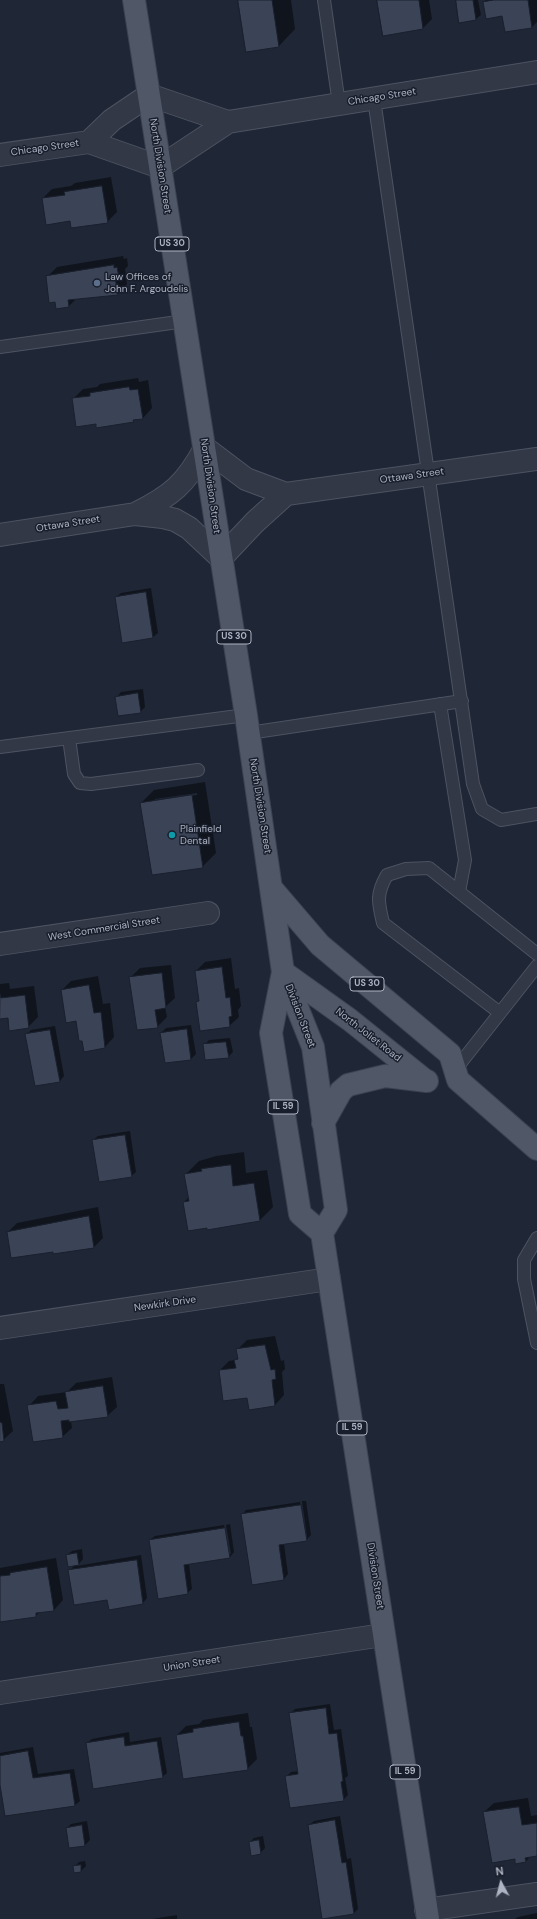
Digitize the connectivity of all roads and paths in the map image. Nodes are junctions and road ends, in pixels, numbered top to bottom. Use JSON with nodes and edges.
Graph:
{"nodes":[{"id":1,"x":134,"y":0,"type":"edge"},
{"id":2,"x":324,"y":0,"type":"edge"},
{"id":3,"x":537,"y":72,"type":"edge"},
{"id":4,"x":149,"y":95,"type":"junction"},
{"id":5,"x":374,"y":99,"type":"junction"},
{"id":6,"x":339,"y":104,"type":"junction"},
{"id":7,"x":228,"y":122,"type":"junction"},
{"id":8,"x":89,"y":142,"type":"junction"},
{"id":9,"x":0,"y":155,"type":"edge"},
{"id":10,"x":160,"y":167,"type":"junction"},
{"id":11,"x":185,"y":321,"type":"junction"},
{"id":12,"x":0,"y":347,"type":"edge"},
{"id":13,"x":205,"y":448,"type":"junction"},
{"id":14,"x":537,"y":459,"type":"edge"},
{"id":15,"x":427,"y":474,"type":"junction"},
{"id":16,"x":286,"y":494,"type":"junction"},
{"id":17,"x":135,"y":514,"type":"junction"},
{"id":18,"x":0,"y":535,"type":"edge"},
{"id":19,"x":221,"y":558,"type":"junction"},
{"id":20,"x":462,"y":701,"type":"junction"},
{"id":21,"x":440,"y":704,"type":"junction"},
{"id":22,"x":247,"y":724,"type":"junction"},
{"id":23,"x":69,"y":738,"type":"junction"},
{"id":24,"x":0,"y":747,"type":"edge"},
{"id":25,"x":198,"y":770,"type":"dead end"},
{"id":26,"x":537,"y":814,"type":"edge"},
{"id":27,"x":272,"y":889,"type":"junction"},
{"id":28,"x":460,"y":892,"type":"junction"},
{"id":29,"x":208,"y":913,"type":"dead end"},
{"id":30,"x":0,"y":944,"type":"edge"},
{"id":31,"x":537,"y":954,"type":"edge"},
{"id":32,"x":537,"y":966,"type":"edge"},
{"id":33,"x":283,"y":972,"type":"junction"},
{"id":34,"x":500,"y":1013,"type":"junction"},
{"id":35,"x":457,"y":1075,"type":"junction"},
{"id":36,"x":426,"y":1081,"type":"junction"},
{"id":37,"x":323,"y":1123,"type":"junction"},
{"id":38,"x":536,"y":1147,"type":"edge"},
{"id":39,"x":322,"y":1234,"type":"junction"},
{"id":40,"x":537,"y":1238,"type":"edge"},
{"id":41,"x":329,"y":1280,"type":"junction"},
{"id":42,"x":0,"y":1328,"type":"edge"},
{"id":43,"x":537,"y":1343,"type":"edge"},
{"id":44,"x":383,"y":1635,"type":"junction"},
{"id":45,"x":0,"y":1693,"type":"edge"},
{"id":46,"x":537,"y":1894,"type":"edge"},
{"id":47,"x":427,"y":1915,"type":"edge"}],
"edges":[{"from":1,"to":4,"type":"main road","name":"North Division Street","number":"US 30"},
{"from":2,"to":6,"type":"lane"},
{"from":3,"to":5,"type":"street","name":"Chicago Street"},
{"from":4,"to":7,"type":"street","name":"Chicago Street"},
{"from":4,"to":8,"type":"street","name":"Chicago Street"},
{"from":4,"to":10,"type":"main road","name":"North Division Street","number":"US 30"},
{"from":5,"to":6,"type":"street","name":"Chicago Street"},
{"from":5,"to":15,"type":"lane"},
{"from":6,"to":7,"type":"street","name":"Chicago Street"},
{"from":7,"to":10,"type":"street","name":"Chicago Street"},
{"from":8,"to":9,"type":"street","name":"Chicago Street"},
{"from":8,"to":10,"type":"street","name":"Chicago Street"},
{"from":10,"to":11,"type":"main road","name":"North Division Street","number":"US 30"},
{"from":11,"to":12,"type":"lane"},
{"from":11,"to":13,"type":"main road","name":"North Division Street","number":"US 30"},
{"from":13,"to":16,"type":"street","name":"Ottawa Street"},
{"from":13,"to":17,"type":"street","name":"Ottawa Street"},
{"from":13,"to":19,"type":"main road","name":"North Division Street","number":"US 30"},
{"from":14,"to":15,"type":"street","name":"Ottawa Street"},
{"from":15,"to":16,"type":"street","name":"Ottawa Street"},
{"from":15,"to":20,"type":"lane"},
{"from":16,"to":19,"type":"street"},
{"from":17,"to":18,"type":"street","name":"Ottawa Street"},
{"from":17,"to":19,"type":"street","name":"Ottawa Street"},
{"from":19,"to":22,"type":"main road","name":"North Division Street","number":"US 30"},
{"from":20,"to":21,"type":"lane"},
{"from":20,"to":26,"type":"lane"},
{"from":21,"to":22,"type":"lane"},
{"from":21,"to":28,"type":"lane"},
{"from":22,"to":23,"type":"lane"},
{"from":22,"to":27,"type":"main road","name":"North Division Street","number":"US 30"},
{"from":23,"to":24,"type":"lane"},
{"from":23,"to":25,"type":"lane"},
{"from":27,"to":33,"type":"main road","name":"North Division Street","number":"US 30"},
{"from":27,"to":35,"type":"main road","number":"US 30"},
{"from":28,"to":31,"type":"lane"},
{"from":28,"to":34,"type":"lane"},
{"from":29,"to":30,"type":"street","name":"West Commercial Street"},
{"from":32,"to":34,"type":"lane"},
{"from":33,"to":36,"type":"main road","name":"North Joliet Road"},
{"from":33,"to":37,"type":"main road","name":"Division Street"},
{"from":33,"to":39,"type":"main road","name":"Division Street","number":"IL 59"},
{"from":34,"to":35,"type":"lane"},
{"from":35,"to":36,"type":"main road"},
{"from":35,"to":38,"type":"main road","number":"US 30"},
{"from":36,"to":37,"type":"main road"},
{"from":37,"to":39,"type":"main road","name":"Division Street"},
{"from":39,"to":41,"type":"main road","name":"Division Street","number":"IL 59"},
{"from":40,"to":43,"type":"lane"},
{"from":41,"to":42,"type":"street","name":"Newkirk Drive"},
{"from":41,"to":44,"type":"main road","name":"Division Street","number":"IL 59"},
{"from":44,"to":45,"type":"street","name":"Union Street"},
{"from":44,"to":47,"type":"main road","name":"Division Street","number":"IL 59"},
{"from":46,"to":47,"type":"street"}]}
